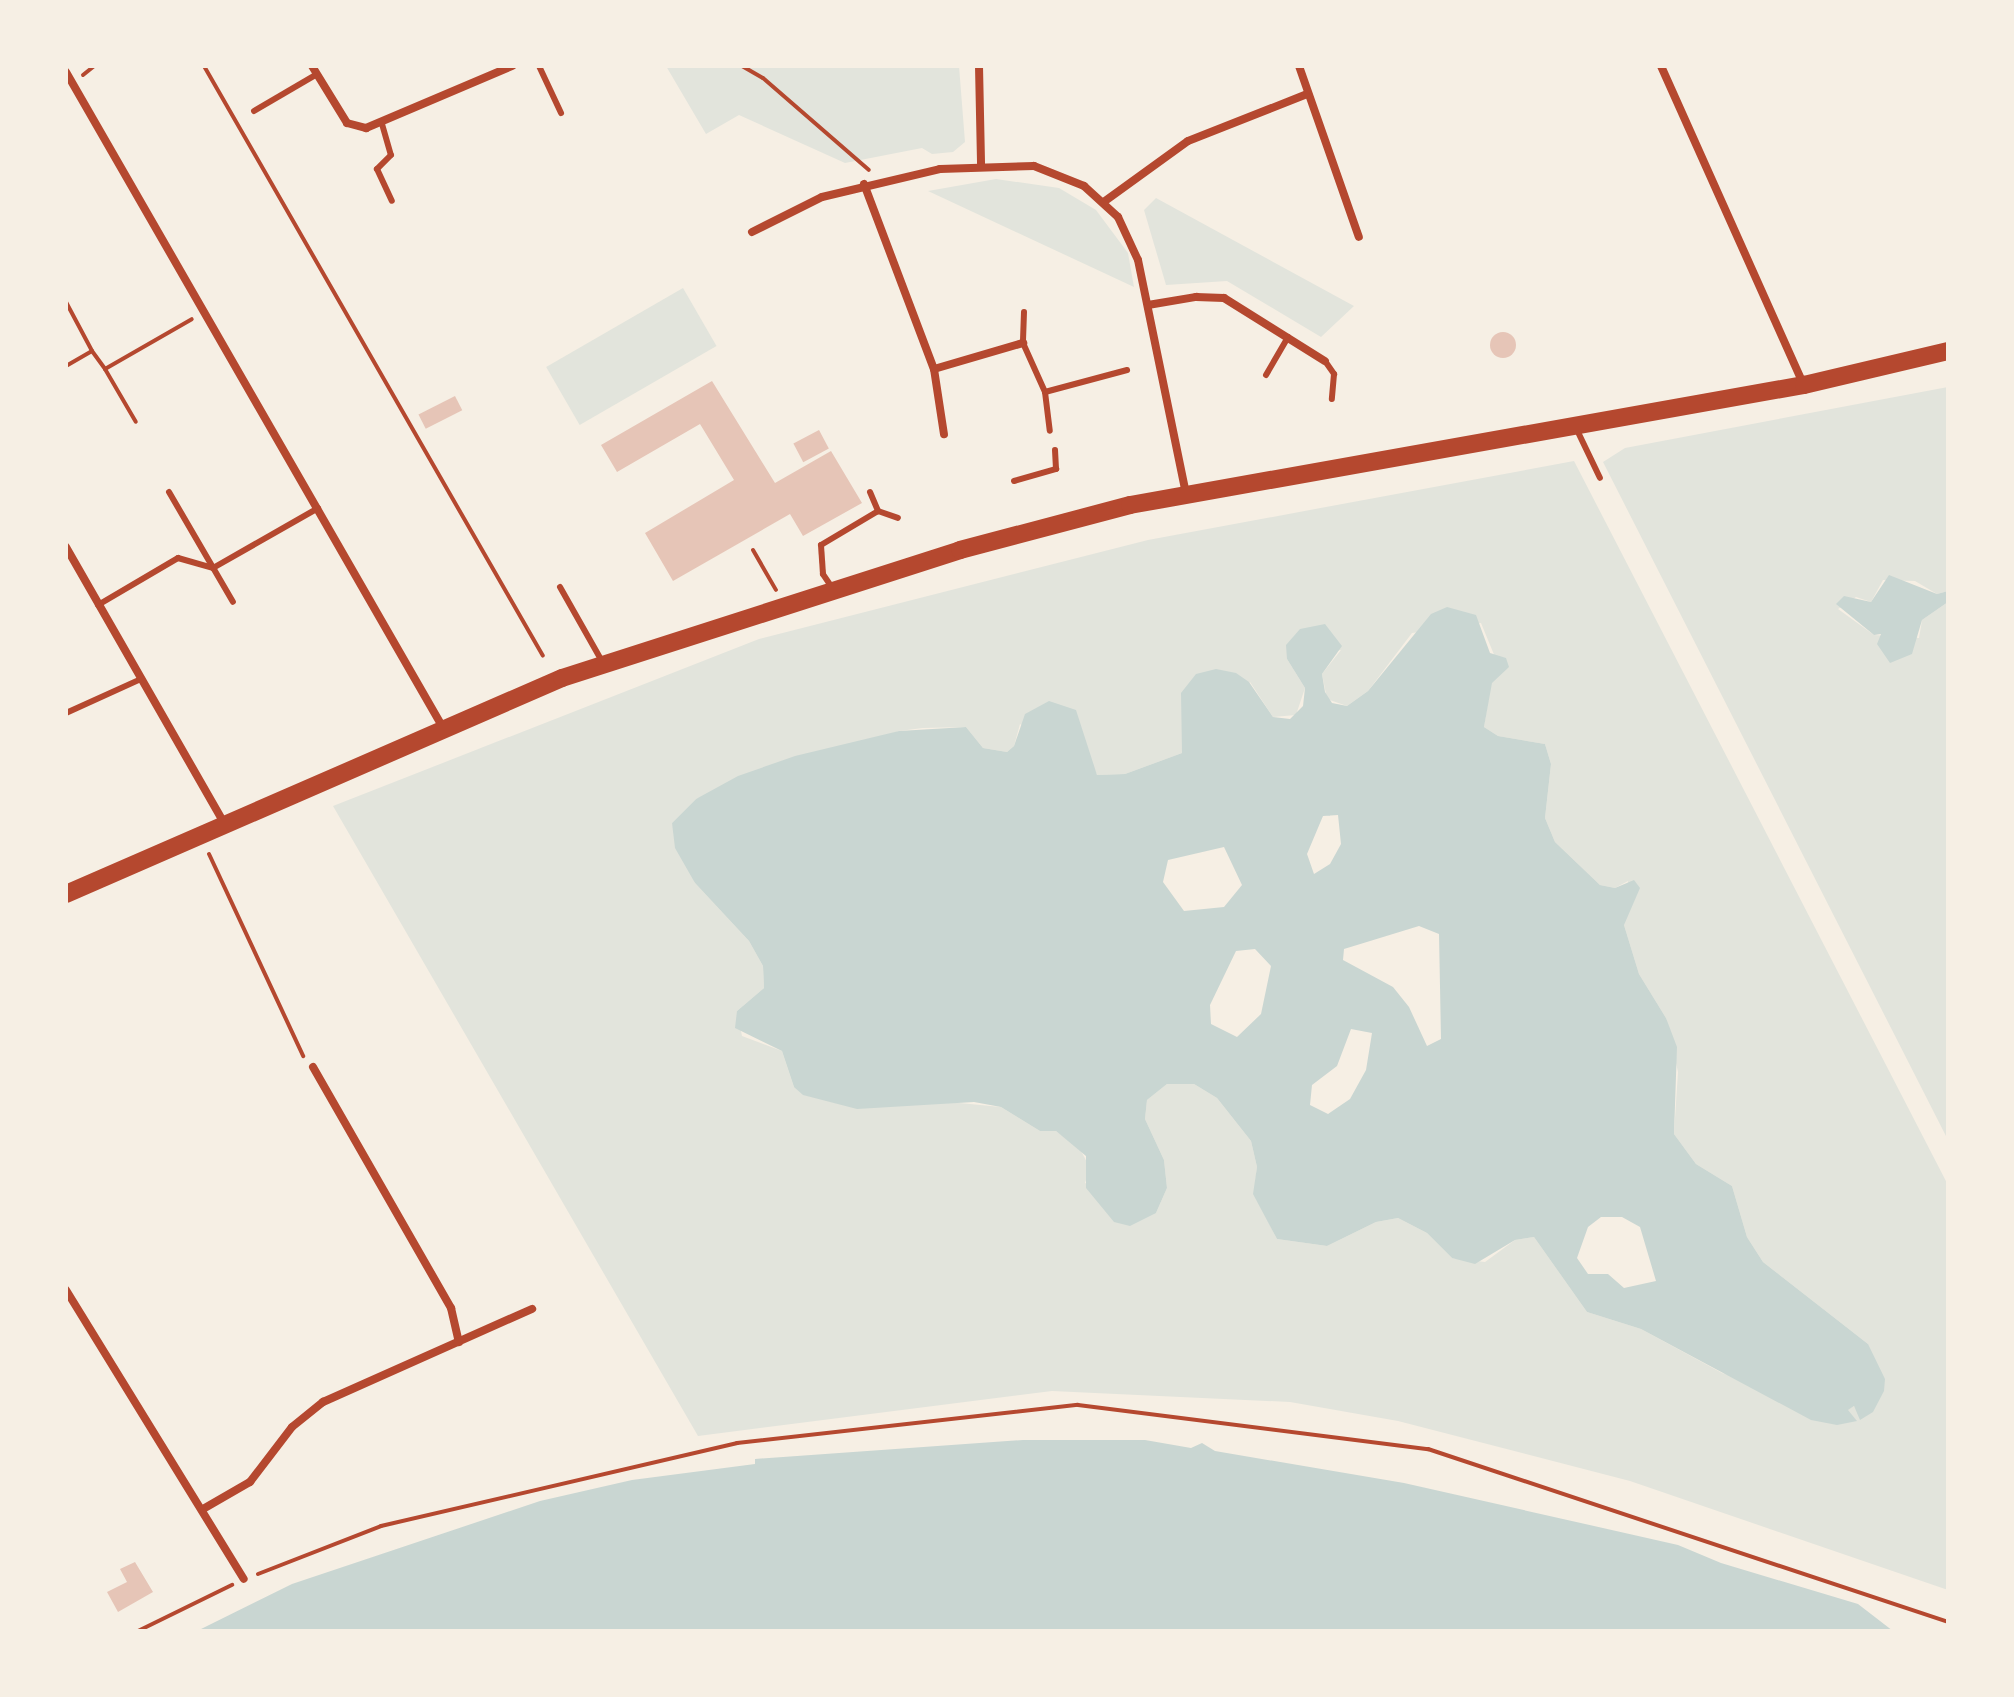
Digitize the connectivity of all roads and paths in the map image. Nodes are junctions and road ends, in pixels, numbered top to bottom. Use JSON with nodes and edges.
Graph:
{"nodes":[{"id":1,"x":204,"y":66,"type":"edge"},
{"id":2,"x":512,"y":66,"type":"edge"},
{"id":3,"x":539,"y":66,"type":"edge"},
{"id":4,"x":742,"y":66,"type":"edge"},
{"id":5,"x":979,"y":66,"type":"edge"},
{"id":6,"x":1299,"y":66,"type":"edge"},
{"id":7,"x":1661,"y":66,"type":"edge"},
{"id":8,"x":314,"y":70,"type":"edge"},
{"id":9,"x":69,"y":74,"type":"edge"},
{"id":10,"x":1305,"y":95,"type":"junction"},
{"id":11,"x":254,"y":111,"type":"dead end"},
{"id":12,"x":561,"y":113,"type":"dead end"},
{"id":13,"x":382,"y":124,"type":"junction"},
{"id":14,"x":981,"y":165,"type":"junction"},
{"id":15,"x":879,"y":181,"type":"junction"},
{"id":16,"x":864,"y":184,"type":"junction"},
{"id":17,"x":392,"y":201,"type":"dead end"},
{"id":18,"x":1105,"y":201,"type":"junction"},
{"id":19,"x":752,"y":232,"type":"dead end"},
{"id":20,"x":1359,"y":237,"type":"dead end"},
{"id":21,"x":66,"y":302,"type":"edge"},
{"id":22,"x":1148,"y":305,"type":"junction"},
{"id":23,"x":204,"y":312,"type":"junction"},
{"id":24,"x":1024,"y":312,"type":"dead end"},
{"id":25,"x":1288,"y":337,"type":"junction"},
{"id":26,"x":1023,"y":343,"type":"junction"},
{"id":27,"x":92,"y":351,"type":"junction"},
{"id":28,"x":1948,"y":351,"type":"edge"},
{"id":29,"x":1325,"y":361,"type":"joint"},
{"id":30,"x":66,"y":366,"type":"edge"},
{"id":31,"x":105,"y":369,"type":"junction"},
{"id":32,"x":934,"y":369,"type":"junction"},
{"id":33,"x":1127,"y":370,"type":"dead end"},
{"id":34,"x":1266,"y":375,"type":"dead end"},
{"id":35,"x":1804,"y":385,"type":"junction"},
{"id":36,"x":1045,"y":392,"type":"junction"},
{"id":37,"x":1332,"y":399,"type":"dead end"},
{"id":38,"x":136,"y":422,"type":"dead end"},
{"id":39,"x":1576,"y":427,"type":"junction"},
{"id":40,"x":1050,"y":431,"type":"dead end"},
{"id":41,"x":944,"y":434,"type":"dead end"},
{"id":42,"x":1055,"y":450,"type":"dead end"},
{"id":43,"x":1600,"y":478,"type":"dead end"},
{"id":44,"x":1014,"y":481,"type":"dead end"},
{"id":45,"x":169,"y":492,"type":"dead end"},
{"id":46,"x":870,"y":492,"type":"dead end"},
{"id":47,"x":1186,"y":495,"type":"junction"},
{"id":48,"x":318,"y":508,"type":"junction"},
{"id":49,"x":878,"y":511,"type":"junction"},
{"id":50,"x":898,"y":518,"type":"dead end"},
{"id":51,"x":66,"y":547,"type":"edge"},
{"id":52,"x":753,"y":550,"type":"dead end"},
{"id":53,"x":213,"y":568,"type":"junction"},
{"id":54,"x":560,"y":587,"type":"dead end"},
{"id":55,"x":833,"y":589,"type":"junction"},
{"id":56,"x":777,"y":592,"type":"dead end"},
{"id":57,"x":233,"y":602,"type":"dead end"},
{"id":58,"x":98,"y":605,"type":"junction"},
{"id":59,"x":543,"y":656,"type":"dead end"},
{"id":60,"x":603,"y":663,"type":"junction"},
{"id":61,"x":141,"y":679,"type":"junction"},
{"id":62,"x":66,"y":713,"type":"edge"},
{"id":63,"x":442,"y":726,"type":"junction"},
{"id":64,"x":224,"y":823,"type":"junction"},
{"id":65,"x":200,"y":835,"type":"junction"},
{"id":66,"x":66,"y":894,"type":"edge"},
{"id":67,"x":313,"y":1067,"type":"joint"},
{"id":68,"x":66,"y":1290,"type":"edge"},
{"id":69,"x":532,"y":1309,"type":"dead end"},
{"id":70,"x":459,"y":1342,"type":"junction"},
{"id":71,"x":203,"y":1509,"type":"junction"},
{"id":72,"x":244,"y":1579,"type":"junction"},
{"id":73,"x":1948,"y":1622,"type":"edge"},
{"id":74,"x":138,"y":1631,"type":"edge"}],
"edges":[{"from":1,"to":59,"type":"path"},
{"from":2,"to":13,"type":"street"},
{"from":3,"to":12,"type":"lane"},
{"from":4,"to":15,"type":"path"},
{"from":5,"to":14,"type":"street"},
{"from":6,"to":10,"type":"street"},
{"from":7,"to":35,"type":"street"},
{"from":8,"to":11,"type":"lane"},
{"from":8,"to":13,"type":"street"},
{"from":9,"to":23,"type":"street"},
{"from":10,"to":18,"type":"street"},
{"from":10,"to":20,"type":"street"},
{"from":13,"to":17,"type":"lane"},
{"from":14,"to":15,"type":"street"},
{"from":14,"to":18,"type":"street"},
{"from":15,"to":16,"type":"street"},
{"from":16,"to":19,"type":"street"},
{"from":16,"to":32,"type":"street"},
{"from":18,"to":22,"type":"street"},
{"from":21,"to":27,"type":"path"},
{"from":22,"to":25,"type":"street"},
{"from":22,"to":47,"type":"street"},
{"from":23,"to":31,"type":"path"},
{"from":23,"to":48,"type":"street"},
{"from":24,"to":26,"type":"lane"},
{"from":25,"to":29,"type":"street"},
{"from":25,"to":34,"type":"lane"},
{"from":26,"to":32,"type":"street"},
{"from":26,"to":36,"type":"lane"},
{"from":27,"to":30,"type":"path"},
{"from":27,"to":31,"type":"path"},
{"from":28,"to":35,"type":"main road"},
{"from":29,"to":37,"type":"lane"},
{"from":31,"to":38,"type":"path"},
{"from":32,"to":41,"type":"street"},
{"from":33,"to":36,"type":"lane"},
{"from":35,"to":39,"type":"main road"},
{"from":36,"to":40,"type":"lane"},
{"from":39,"to":43,"type":"lane"},
{"from":39,"to":47,"type":"main road"},
{"from":42,"to":44,"type":"lane"},
{"from":45,"to":53,"type":"lane"},
{"from":46,"to":49,"type":"lane"},
{"from":47,"to":55,"type":"main road"},
{"from":48,"to":53,"type":"lane"},
{"from":48,"to":63,"type":"street"},
{"from":49,"to":50,"type":"lane"},
{"from":49,"to":55,"type":"lane"},
{"from":51,"to":58,"type":"street"},
{"from":52,"to":56,"type":"path"},
{"from":53,"to":57,"type":"lane"},
{"from":53,"to":58,"type":"lane"},
{"from":54,"to":60,"type":"lane"},
{"from":55,"to":60,"type":"main road"},
{"from":58,"to":61,"type":"street"},
{"from":60,"to":63,"type":"main road"},
{"from":61,"to":62,"type":"lane"},
{"from":61,"to":64,"type":"street"},
{"from":63,"to":64,"type":"main road"},
{"from":64,"to":65,"type":"main road"},
{"from":65,"to":66,"type":"main road"},
{"from":65,"to":67,"type":"path"},
{"from":67,"to":70,"type":"street"},
{"from":68,"to":71,"type":"street"},
{"from":69,"to":70,"type":"street"},
{"from":70,"to":71,"type":"street"},
{"from":71,"to":72,"type":"street"},
{"from":72,"to":73,"type":"path"},
{"from":72,"to":74,"type":"path"}]}
